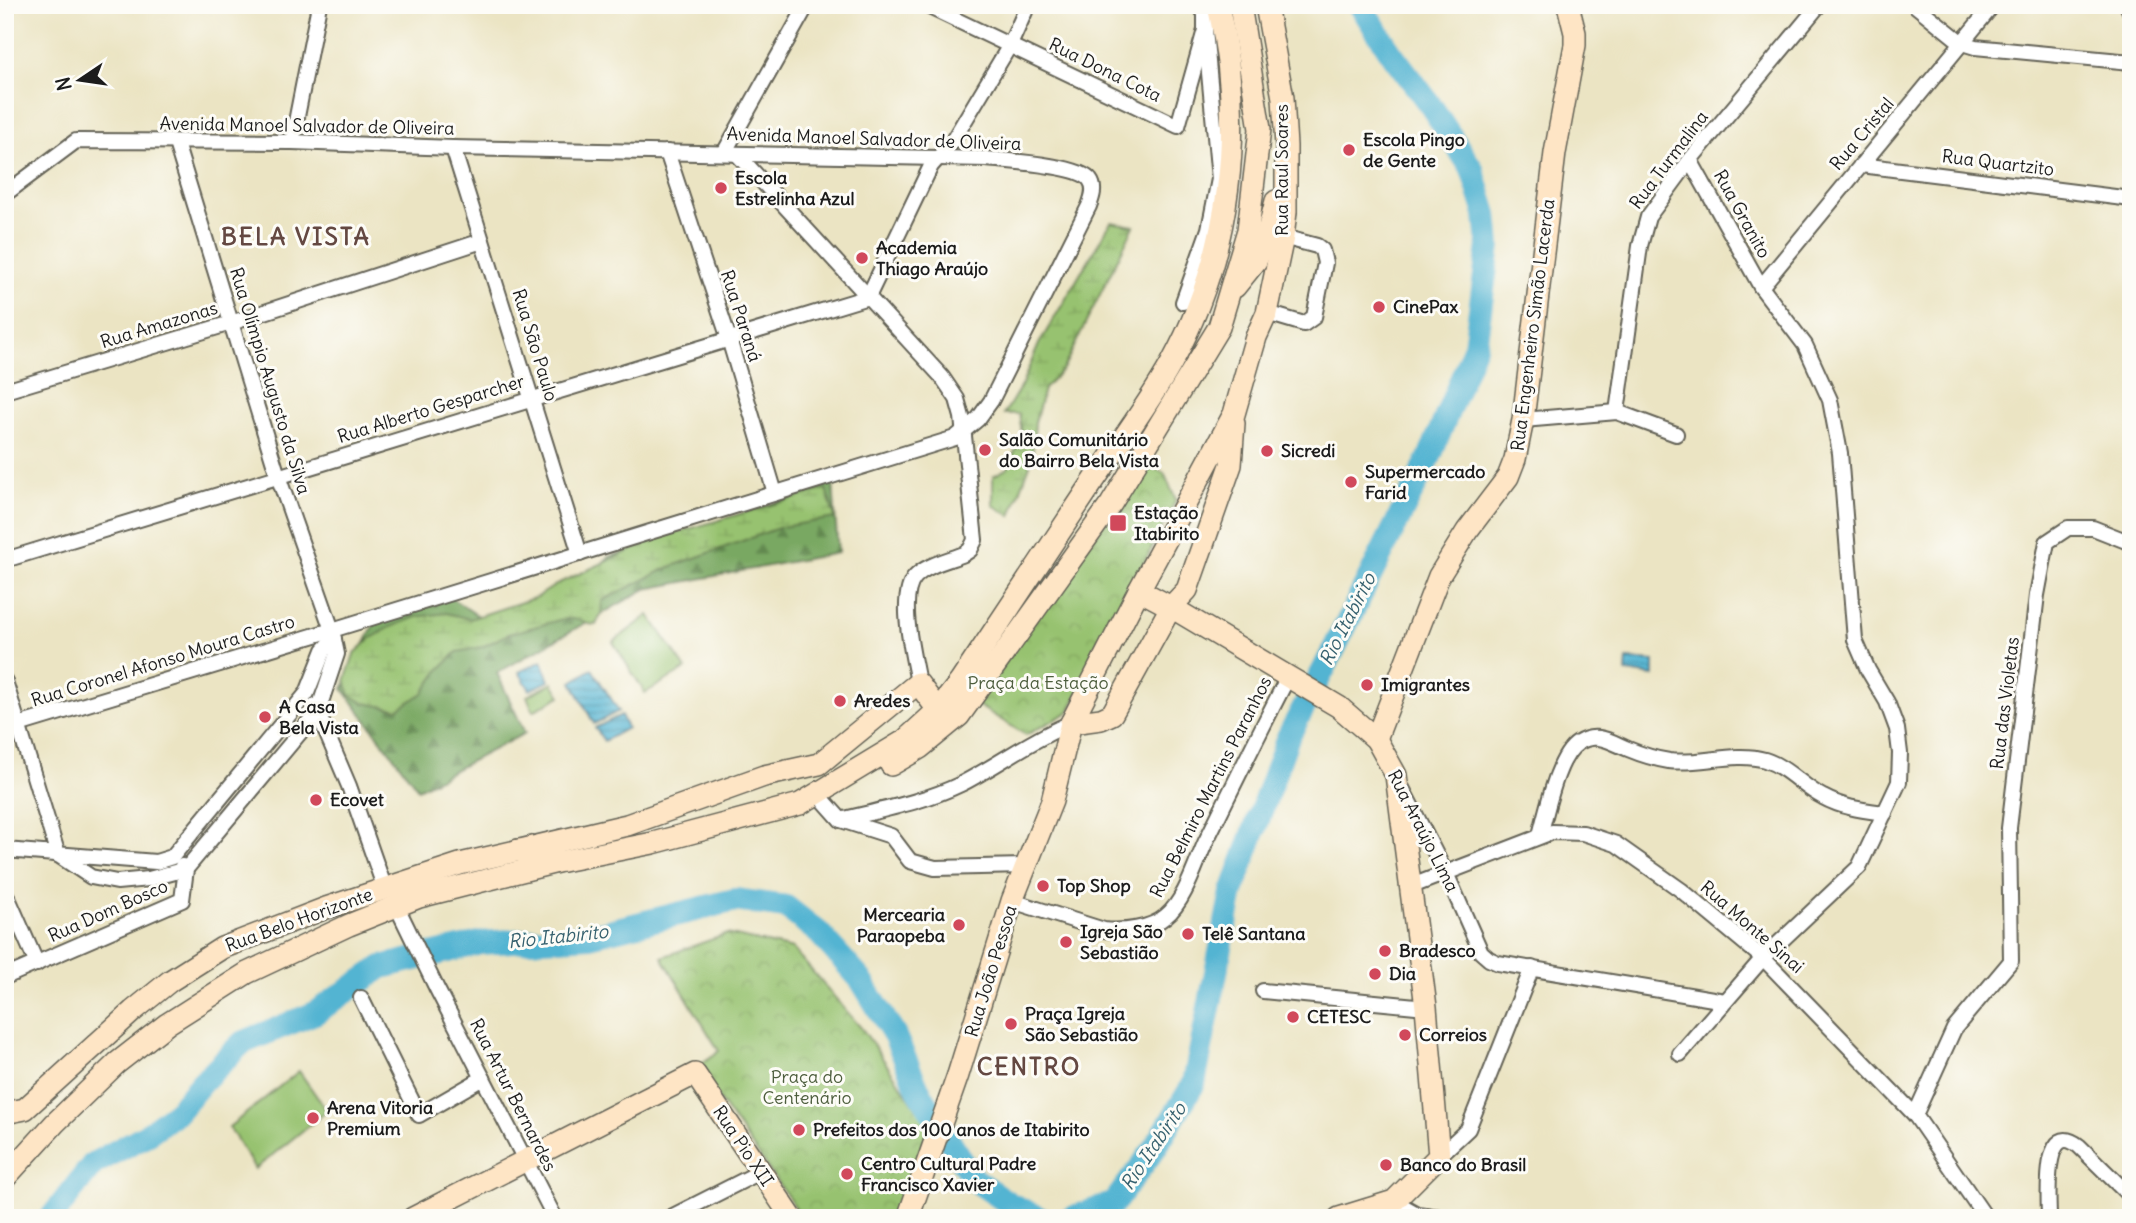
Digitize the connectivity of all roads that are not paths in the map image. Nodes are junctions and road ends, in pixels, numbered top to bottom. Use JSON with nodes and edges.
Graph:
{"nodes":[{"id":1,"x":319,"y":5,"type":"edge"},
{"id":2,"x":807,"y":5,"type":"edge"},
{"id":3,"x":925,"y":5,"type":"edge"},
{"id":4,"x":1028,"y":5,"type":"edge"},
{"id":5,"x":1198,"y":5,"type":"edge"},
{"id":6,"x":1218,"y":5,"type":"edge"},
{"id":7,"x":1240,"y":5,"type":"edge"},
{"id":8,"x":1266,"y":5,"type":"edge"},
{"id":9,"x":1568,"y":5,"type":"edge"},
{"id":10,"x":1819,"y":5,"type":"edge"},
{"id":11,"x":1915,"y":5,"type":"edge"},
{"id":12,"x":1993,"y":5,"type":"edge"},
{"id":13,"x":2127,"y":5,"type":"edge"},
{"id":14,"x":2131,"y":13,"type":"edge"},
{"id":15,"x":1205,"y":30,"type":"junction"},
{"id":16,"x":1962,"y":43,"type":"junction"},
{"id":17,"x":1010,"y":45,"type":"junction"},
{"id":18,"x":2131,"y":62,"type":"edge"},
{"id":19,"x":292,"y":142,"type":"junction"},
{"id":20,"x":176,"y":143,"type":"junction"},
{"id":21,"x":453,"y":148,"type":"junction"},
{"id":22,"x":667,"y":152,"type":"junction"},
{"id":23,"x":731,"y":154,"type":"junction"},
{"id":24,"x":938,"y":157,"type":"junction"},
{"id":25,"x":1690,"y":160,"type":"junction"},
{"id":26,"x":1286,"y":162,"type":"junction"},
{"id":27,"x":1861,"y":165,"type":"junction"},
{"id":28,"x":5,"y":194,"type":"edge"},
{"id":29,"x":2131,"y":199,"type":"edge"},
{"id":30,"x":1248,"y":230,"type":"junction"},
{"id":31,"x":1283,"y":237,"type":"junction"},
{"id":32,"x":482,"y":241,"type":"junction"},
{"id":33,"x":1256,"y":261,"type":"junction"},
{"id":34,"x":1761,"y":288,"type":"junction"},
{"id":35,"x":1229,"y":294,"type":"junction"},
{"id":36,"x":868,"y":297,"type":"junction"},
{"id":37,"x":1183,"y":302,"type":"dead end"},
{"id":38,"x":1266,"y":313,"type":"junction"},
{"id":39,"x":231,"y":323,"type":"junction"},
{"id":40,"x":1256,"y":337,"type":"junction"},
{"id":41,"x":729,"y":338,"type":"junction"},
{"id":42,"x":5,"y":391,"type":"edge"},
{"id":43,"x":531,"y":398,"type":"junction"},
{"id":44,"x":1617,"y":412,"type":"junction"},
{"id":45,"x":1234,"y":414,"type":"junction"},
{"id":46,"x":1523,"y":420,"type":"junction"},
{"id":47,"x":965,"y":431,"type":"junction"},
{"id":48,"x":1676,"y":433,"type":"dead end"},
{"id":49,"x":278,"y":476,"type":"junction"},
{"id":50,"x":775,"y":493,"type":"junction"},
{"id":51,"x":2131,"y":543,"type":"edge"},
{"id":52,"x":580,"y":554,"type":"junction"},
{"id":53,"x":5,"y":560,"type":"edge"},
{"id":54,"x":1139,"y":590,"type":"junction"},
{"id":55,"x":1171,"y":607,"type":"junction"},
{"id":56,"x":332,"y":635,"type":"junction"},
{"id":57,"x":1293,"y":679,"type":"junction"},
{"id":58,"x":5,"y":681,"type":"edge"},
{"id":59,"x":918,"y":683,"type":"junction"},
{"id":60,"x":307,"y":693,"type":"junction"},
{"id":61,"x":938,"y":710,"type":"junction"},
{"id":62,"x":318,"y":711,"type":"junction"},
{"id":63,"x":1071,"y":723,"type":"junction"},
{"id":64,"x":12,"y":727,"type":"edge"},
{"id":65,"x":1376,"y":739,"type":"junction"},
{"id":66,"x":807,"y":768,"type":"junction"},
{"id":67,"x":1396,"y":775,"type":"junction"},
{"id":68,"x":823,"y":797,"type":"junction"},
{"id":69,"x":1885,"y":813,"type":"junction"},
{"id":70,"x":841,"y":820,"type":"junction"},
{"id":71,"x":627,"y":825,"type":"junction"},
{"id":72,"x":1540,"y":835,"type":"junction"},
{"id":73,"x":5,"y":850,"type":"edge"},
{"id":74,"x":518,"y":850,"type":"junction"},
{"id":75,"x":58,"y":855,"type":"junction"},
{"id":76,"x":172,"y":857,"type":"junction"},
{"id":77,"x":563,"y":861,"type":"junction"},
{"id":78,"x":1025,"y":866,"type":"junction"},
{"id":79,"x":186,"y":869,"type":"junction"},
{"id":80,"x":1444,"y":872,"type":"junction"},
{"id":81,"x":1412,"y":886,"type":"junction"},
{"id":82,"x":8,"y":898,"type":"dead end"},
{"id":83,"x":1012,"y":901,"type":"junction"},
{"id":84,"x":395,"y":906,"type":"junction"},
{"id":85,"x":1763,"y":957,"type":"junction"},
{"id":86,"x":37,"y":964,"type":"junction"},
{"id":87,"x":1532,"y":968,"type":"junction"},
{"id":88,"x":5,"y":978,"type":"edge"},
{"id":89,"x":1263,"y":991,"type":"dead end"},
{"id":90,"x":361,"y":998,"type":"dead end"},
{"id":91,"x":1725,"y":1001,"type":"junction"},
{"id":92,"x":1426,"y":1007,"type":"junction"},
{"id":93,"x":1679,"y":1054,"type":"dead end"},
{"id":94,"x":483,"y":1078,"type":"junction"},
{"id":95,"x":5,"y":1113,"type":"edge"},
{"id":96,"x":1915,"y":1115,"type":"junction"},
{"id":97,"x":1439,"y":1156,"type":"junction"},
{"id":98,"x":525,"y":1161,"type":"junction"},
{"id":99,"x":760,"y":1172,"type":"junction"},
{"id":100,"x":5,"y":1178,"type":"edge"},
{"id":101,"x":2131,"y":1198,"type":"edge"},
{"id":102,"x":1392,"y":1209,"type":"edge"},
{"id":103,"x":413,"y":1218,"type":"edge"},
{"id":104,"x":555,"y":1218,"type":"edge"},
{"id":105,"x":669,"y":1218,"type":"edge"},
{"id":106,"x":792,"y":1218,"type":"edge"},
{"id":107,"x":908,"y":1218,"type":"edge"},
{"id":108,"x":1339,"y":1218,"type":"edge"},
{"id":109,"x":1447,"y":1218,"type":"edge"},
{"id":110,"x":1986,"y":1218,"type":"edge"},
{"id":111,"x":2049,"y":1218,"type":"edge"}],
"edges":[{"from":1,"to":19,"type":"street"},
{"from":2,"to":23,"type":"street"},
{"from":3,"to":17,"type":"street","name":"Rua Dona Cota"},
{"from":4,"to":17,"type":"street"},
{"from":5,"to":15,"type":"street"},
{"from":6,"to":61,"type":"street"},
{"from":7,"to":30,"type":"street"},
{"from":8,"to":26,"type":"street","name":"Rua Raul Soares"},
{"from":9,"to":46,"type":"street","name":"Rua Engenheiro Simão Lacerda"},
{"from":10,"to":25,"type":"street","name":"Rua Turmalina"},
{"from":11,"to":16,"type":"street"},
{"from":12,"to":16,"type":"street","name":"Rua Cristal"},
{"from":13,"to":14,"type":"street"},
{"from":15,"to":17,"type":"street","name":"Rua Dona Cota"},
{"from":15,"to":37,"type":"street"},
{"from":16,"to":18,"type":"street"},
{"from":16,"to":27,"type":"street","name":"Rua Cristal"},
{"from":17,"to":24,"type":"street"},
{"from":19,"to":20,"type":"street","name":"Avenida Manoel Salvador de Oliveira"},
{"from":19,"to":21,"type":"street","name":"Avenida Manoel Salvador de Oliveira"},
{"from":20,"to":28,"type":"street","name":"Avenida Manoel Salvador de Oliveira"},
{"from":20,"to":39,"type":"street","name":"Rua Olímpio Augusto da Silva"},
{"from":21,"to":22,"type":"street","name":"Avenida Manoel Salvador de Oliveira"},
{"from":21,"to":32,"type":"street","name":"Rua São Paulo"},
{"from":22,"to":23,"type":"street","name":"Avenida Manoel Salvador de Oliveira"},
{"from":22,"to":41,"type":"street","name":"Rua Paraná"},
{"from":23,"to":24,"type":"street","name":"Avenida Manoel Salvador de Oliveira"},
{"from":23,"to":36,"type":"street"},
{"from":24,"to":36,"type":"street"},
{"from":24,"to":47,"type":"street","name":"Avenida Manoel Salvador de Oliveira"},
{"from":25,"to":34,"type":"street","name":"Rua Granito"},
{"from":25,"to":44,"type":"street","name":"Rua Turmalina"},
{"from":26,"to":31,"type":"street","name":"Rua Raul Soares"},
{"from":26,"to":33,"type":"street"},
{"from":27,"to":29,"type":"street","name":"Rua Quartzito"},
{"from":27,"to":34,"type":"street","name":"Rua Cristal"},
{"from":30,"to":33,"type":"street"},
{"from":30,"to":35,"type":"street"},
{"from":31,"to":38,"type":"street","name":"Rua Raul Soares"},
{"from":31,"to":38,"type":"street"},
{"from":32,"to":39,"type":"street","name":"Rua Amazonas"},
{"from":32,"to":43,"type":"street","name":"Rua São Paulo"},
{"from":33,"to":35,"type":"street"},
{"from":33,"to":40,"type":"street"},
{"from":34,"to":69,"type":"street","name":"Rua Granito"},
{"from":35,"to":68,"type":"street"},
{"from":36,"to":41,"type":"street","name":"Rua Alberto Gesparcher"},
{"from":36,"to":47,"type":"street"},
{"from":38,"to":40,"type":"street","name":"Rua Raul Soares"},
{"from":39,"to":42,"type":"street","name":"Rua Amazonas"},
{"from":39,"to":49,"type":"street","name":"Rua Olímpio Augusto da Silva"},
{"from":40,"to":45,"type":"street","name":"Rua Raul Soares"},
{"from":41,"to":43,"type":"street","name":"Rua Alberto Gesparcher"},
{"from":41,"to":50,"type":"street","name":"Rua Paraná"},
{"from":43,"to":49,"type":"street","name":"Rua Alberto Gesparcher"},
{"from":43,"to":52,"type":"street","name":"Rua São Paulo"},
{"from":44,"to":46,"type":"street"},
{"from":44,"to":48,"type":"street"},
{"from":45,"to":54,"type":"street","name":"Rua João Pessoa"},
{"from":45,"to":55,"type":"street"},
{"from":46,"to":65,"type":"street","name":"Rua Engenheiro Simão Lacerda"},
{"from":47,"to":50,"type":"street","name":"Avenida Manoel Salvador de Oliveira"},
{"from":47,"to":59,"type":"street"},
{"from":49,"to":53,"type":"street","name":"Rua Alberto Gesparcher"},
{"from":49,"to":56,"type":"street","name":"Rua Olímpio Augusto da Silva"},
{"from":50,"to":52,"type":"street","name":"Avenida Manoel Salvador de Oliveira"},
{"from":51,"to":96,"type":"street","name":"Rua das Violetas"},
{"from":52,"to":56,"type":"street","name":"Avenida Manoel Salvador de Oliveira"},
{"from":54,"to":55,"type":"street","name":"Rua Araújo Lima"},
{"from":54,"to":63,"type":"street","name":"Rua João Pessoa"},
{"from":55,"to":57,"type":"street","name":"Rua Araújo Lima"},
{"from":55,"to":63,"type":"street"},
{"from":56,"to":60,"type":"street"},
{"from":56,"to":62,"type":"street"},
{"from":56,"to":64,"type":"street","name":"Rua Coronel Afonso Moura Castro"},
{"from":57,"to":65,"type":"street","name":"Rua Araújo Lima"},
{"from":57,"to":83,"type":"street","name":"Rua Belmiro Martins Paranhos"},
{"from":58,"to":64,"type":"street"},
{"from":59,"to":61,"type":"street"},
{"from":59,"to":66,"type":"street","name":"Rua Belo Horizonte"},
{"from":60,"to":62,"type":"street","name":"Rua Artur Bernardes"},
{"from":60,"to":76,"type":"street"},
{"from":61,"to":68,"type":"street"},
{"from":62,"to":79,"type":"street"},
{"from":62,"to":84,"type":"street","name":"Rua Artur Bernardes"},
{"from":63,"to":70,"type":"street"},
{"from":63,"to":78,"type":"street","name":"Rua João Pessoa"},
{"from":64,"to":75,"type":"street"},
{"from":65,"to":67,"type":"street","name":"Rua Araújo Lima"},
{"from":66,"to":68,"type":"street"},
{"from":66,"to":71,"type":"street","name":"Rua Belo Horizonte"},
{"from":67,"to":80,"type":"street","name":"Rua Araújo Lima"},
{"from":67,"to":81,"type":"street"},
{"from":68,"to":70,"type":"street"},
{"from":68,"to":77,"type":"street","name":"Rua Belo Horizonte"},
{"from":69,"to":72,"type":"street"},
{"from":69,"to":85,"type":"street","name":"Rua Granito"},
{"from":70,"to":78,"type":"street"},
{"from":71,"to":74,"type":"street","name":"Rua Belo Horizonte"},
{"from":71,"to":77,"type":"street"},
{"from":72,"to":80,"type":"street","name":"Rua Monte Sinai"},
{"from":72,"to":85,"type":"street","name":"Rua Monte Sinai"},
{"from":73,"to":75,"type":"street"},
{"from":74,"to":77,"type":"street","name":"Rua Belo Horizonte"},
{"from":74,"to":84,"type":"street","name":"Rua Belo Horizonte"},
{"from":75,"to":76,"type":"street"},
{"from":75,"to":79,"type":"street"},
{"from":76,"to":79,"type":"street","name":"Rua Dom Bosco"},
{"from":77,"to":84,"type":"street"},
{"from":78,"to":83,"type":"street","name":"Rua João Pessoa"},
{"from":79,"to":86,"type":"street","name":"Rua Dom Bosco"},
{"from":80,"to":81,"type":"street","name":"Rua Monte Sinai"},
{"from":80,"to":87,"type":"street","name":"Rua Araújo Lima"},
{"from":81,"to":92,"type":"street"},
{"from":82,"to":86,"type":"street"},
{"from":83,"to":107,"type":"street","name":"Rua João Pessoa"},
{"from":84,"to":94,"type":"street","name":"Rua Artur Bernardes"},
{"from":84,"to":95,"type":"street","name":"Rua Belo Horizonte"},
{"from":84,"to":100,"type":"street"},
{"from":85,"to":91,"type":"street","name":"Rua Granito"},
{"from":85,"to":96,"type":"street","name":"Rua Monte Sinai"},
{"from":86,"to":88,"type":"street","name":"Rua Dom Bosco"},
{"from":87,"to":91,"type":"street","name":"Rua Araújo Lima"},
{"from":87,"to":97,"type":"street"},
{"from":89,"to":92,"type":"street"},
{"from":90,"to":94,"type":"street"},
{"from":91,"to":93,"type":"street","name":"Rua Granito"},
{"from":92,"to":97,"type":"street"},
{"from":94,"to":98,"type":"street","name":"Rua Artur Bernardes"},
{"from":96,"to":110,"type":"street","name":"Rua Monte Sinai"},
{"from":97,"to":102,"type":"street"},
{"from":98,"to":99,"type":"street","name":"Rua Pio XII"},
{"from":98,"to":103,"type":"street"},
{"from":98,"to":104,"type":"street","name":"Rua Artur Bernardes"},
{"from":99,"to":105,"type":"street"},
{"from":99,"to":106,"type":"street","name":"Rua Pio XII"},
{"from":101,"to":111,"type":"street"},
{"from":102,"to":108,"type":"street"},
{"from":102,"to":109,"type":"street"}]}
